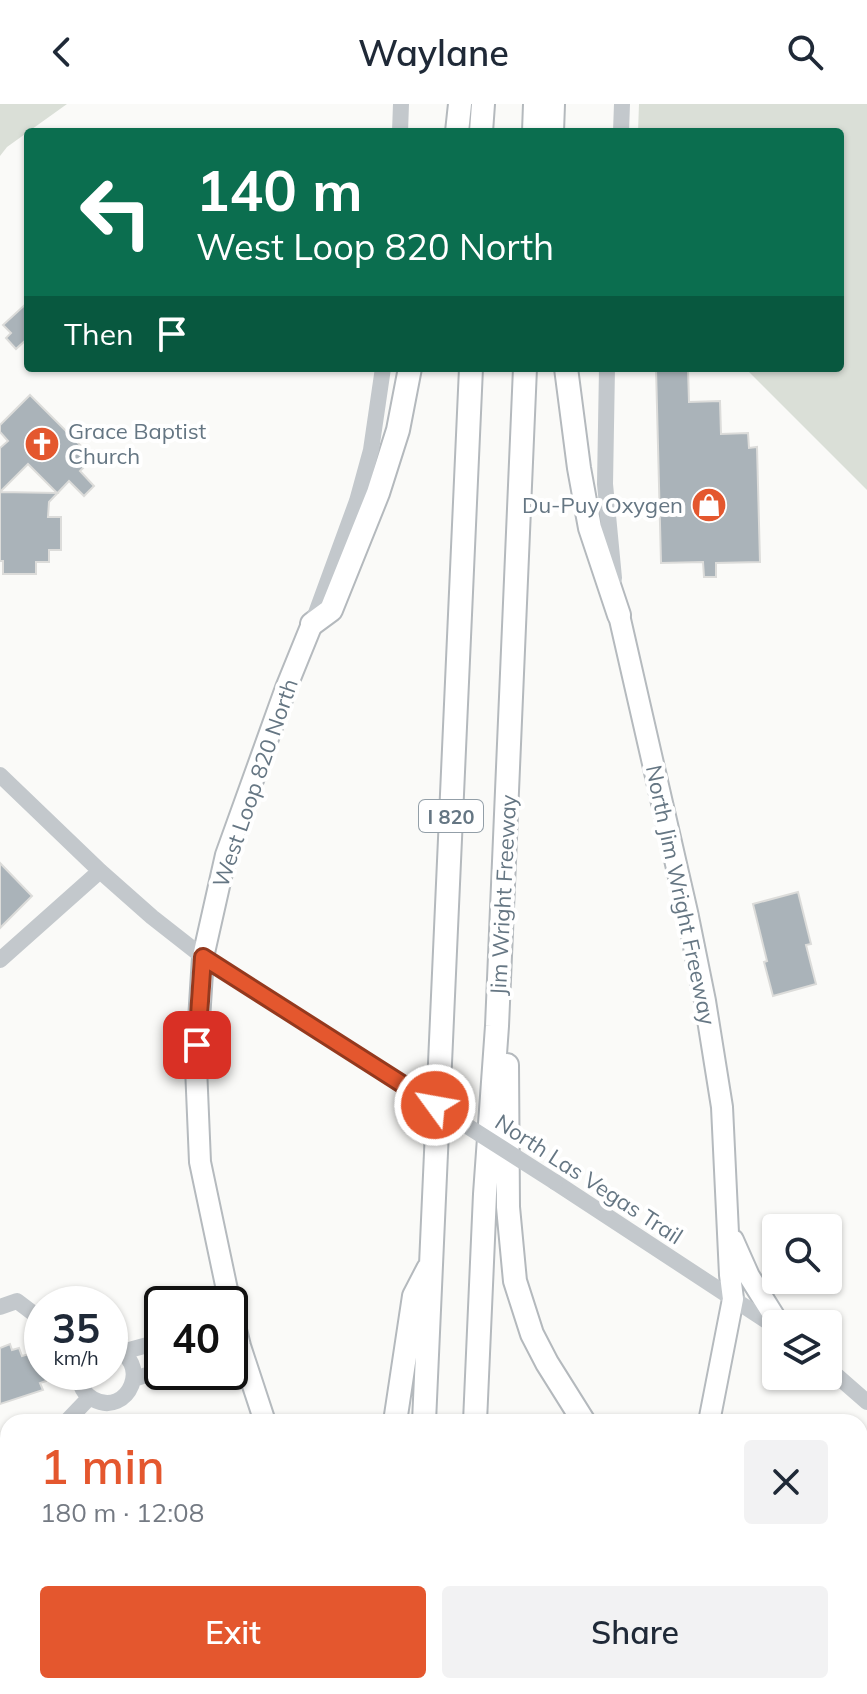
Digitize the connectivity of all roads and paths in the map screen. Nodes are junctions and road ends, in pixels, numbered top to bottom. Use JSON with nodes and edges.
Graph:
{"nodes":[{"id":1,"x":401,"y":104,"type":"edge"},
{"id":2,"x":460,"y":104,"type":"edge"},
{"id":3,"x":483,"y":104,"type":"edge"},
{"id":4,"x":535,"y":104,"type":"edge"},
{"id":5,"x":553,"y":104,"type":"edge"},
{"id":6,"x":622,"y":104,"type":"edge"},
{"id":7,"x":400,"y":128,"type":"edge"},
{"id":8,"x":457,"y":128,"type":"edge"},
{"id":9,"x":481,"y":128,"type":"edge"},
{"id":10,"x":534,"y":128,"type":"edge"},
{"id":11,"x":552,"y":128,"type":"edge"},
{"id":12,"x":621,"y":128,"type":"edge"},
{"id":13,"x":382,"y":372,"type":"edge"},
{"id":14,"x":409,"y":372,"type":"edge"},
{"id":15,"x":471,"y":372,"type":"edge"},
{"id":16,"x":525,"y":372,"type":"edge"},
{"id":17,"x":567,"y":372,"type":"edge"},
{"id":18,"x":607,"y":372,"type":"edge"},
{"id":19,"x":619,"y":615,"type":"junction"},
{"id":20,"x":312,"y":624,"type":"junction"},
{"id":21,"x":0,"y":775,"type":"edge"},
{"id":22,"x":100,"y":871,"type":"junction"},
{"id":23,"x":203,"y":957,"type":"junction"},
{"id":24,"x":0,"y":960,"type":"edge"},
{"id":25,"x":497,"y":1026,"type":"junction"},
{"id":26,"x":727,"y":1229,"type":"junction"},
{"id":27,"x":431,"y":1264,"type":"junction"},
{"id":28,"x":225,"y":1286,"type":"edge"},
{"id":29,"x":733,"y":1299,"type":"junction"},
{"id":30,"x":24,"y":1306,"type":"edge"},
{"id":31,"x":0,"y":1307,"type":"edge"},
{"id":32,"x":768,"y":1310,"type":"edge"},
{"id":33,"x":762,"y":1317,"type":"edge"},
{"id":34,"x":128,"y":1360,"type":"edge"},
{"id":35,"x":144,"y":1376,"type":"edge"},
{"id":36,"x":134,"y":1379,"type":"junction"},
{"id":37,"x":248,"y":1380,"type":"edge"},
{"id":38,"x":842,"y":1380,"type":"edge"},
{"id":39,"x":84,"y":1390,"type":"edge"},
{"id":40,"x":89,"y":1398,"type":"junction"},
{"id":41,"x":867,"y":1402,"type":"edge"},
{"id":42,"x":74,"y":1414,"type":"edge"},
{"id":43,"x":262,"y":1414,"type":"edge"},
{"id":44,"x":396,"y":1414,"type":"edge"},
{"id":45,"x":424,"y":1414,"type":"edge"},
{"id":46,"x":475,"y":1414,"type":"edge"},
{"id":47,"x":579,"y":1414,"type":"edge"},
{"id":48,"x":711,"y":1414,"type":"edge"}],
"edges":[{"from":1,"to":7,"type":"street"},
{"from":2,"to":8,"type":"highway"},
{"from":3,"to":9,"type":"highway"},
{"from":4,"to":10,"type":"highway"},
{"from":5,"to":11,"type":"highway"},
{"from":6,"to":12,"type":"street"},
{"from":13,"to":20,"type":"street","name":"West Loop 820 North"},
{"from":14,"to":20,"type":"highway"},
{"from":15,"to":27,"type":"highway","number":"I 820"},
{"from":16,"to":25,"type":"highway","name":"Jim Wright Freeway","number":"I 820"},
{"from":17,"to":19,"type":"highway"},
{"from":18,"to":19,"type":"street","name":"North Jim Wright Freeway"},
{"from":19,"to":26,"type":"main road","name":"North Jim Wright Freeway"},
{"from":20,"to":23,"type":"main road","name":"West Loop 820 North"},
{"from":21,"to":22,"type":"street","name":"North Las Vegas Trail"},
{"from":22,"to":23,"type":"street","name":"North Las Vegas Trail"},
{"from":22,"to":24,"type":"street"},
{"from":23,"to":28,"type":"main road","name":"West Loop 820 North"},
{"from":23,"to":29,"type":"street","name":"North Las Vegas Trail","bridge":true},
{"from":25,"to":46,"type":"highway","name":"Jim Wright Freeway","number":"I 820"},
{"from":25,"to":47,"type":"highway"},
{"from":26,"to":29,"type":"main road","name":"North Jim Wright Freeway"},
{"from":26,"to":32,"type":"main road"},
{"from":27,"to":44,"type":"highway"},
{"from":27,"to":45,"type":"highway","number":"I 820"},
{"from":29,"to":33,"type":"street","name":"North Las Vegas Trail"},
{"from":29,"to":48,"type":"main road","name":"North Jim Wright Freeway"},
{"from":30,"to":31,"type":"street"},
{"from":34,"to":36,"type":"street"},
{"from":35,"to":36,"type":"street"},
{"from":36,"to":40,"type":"street"},
{"from":37,"to":43,"type":"main road","name":"West Loop 820 North"},
{"from":38,"to":41,"type":"street"},
{"from":39,"to":40,"type":"street"},
{"from":40,"to":42,"type":"street"}]}
